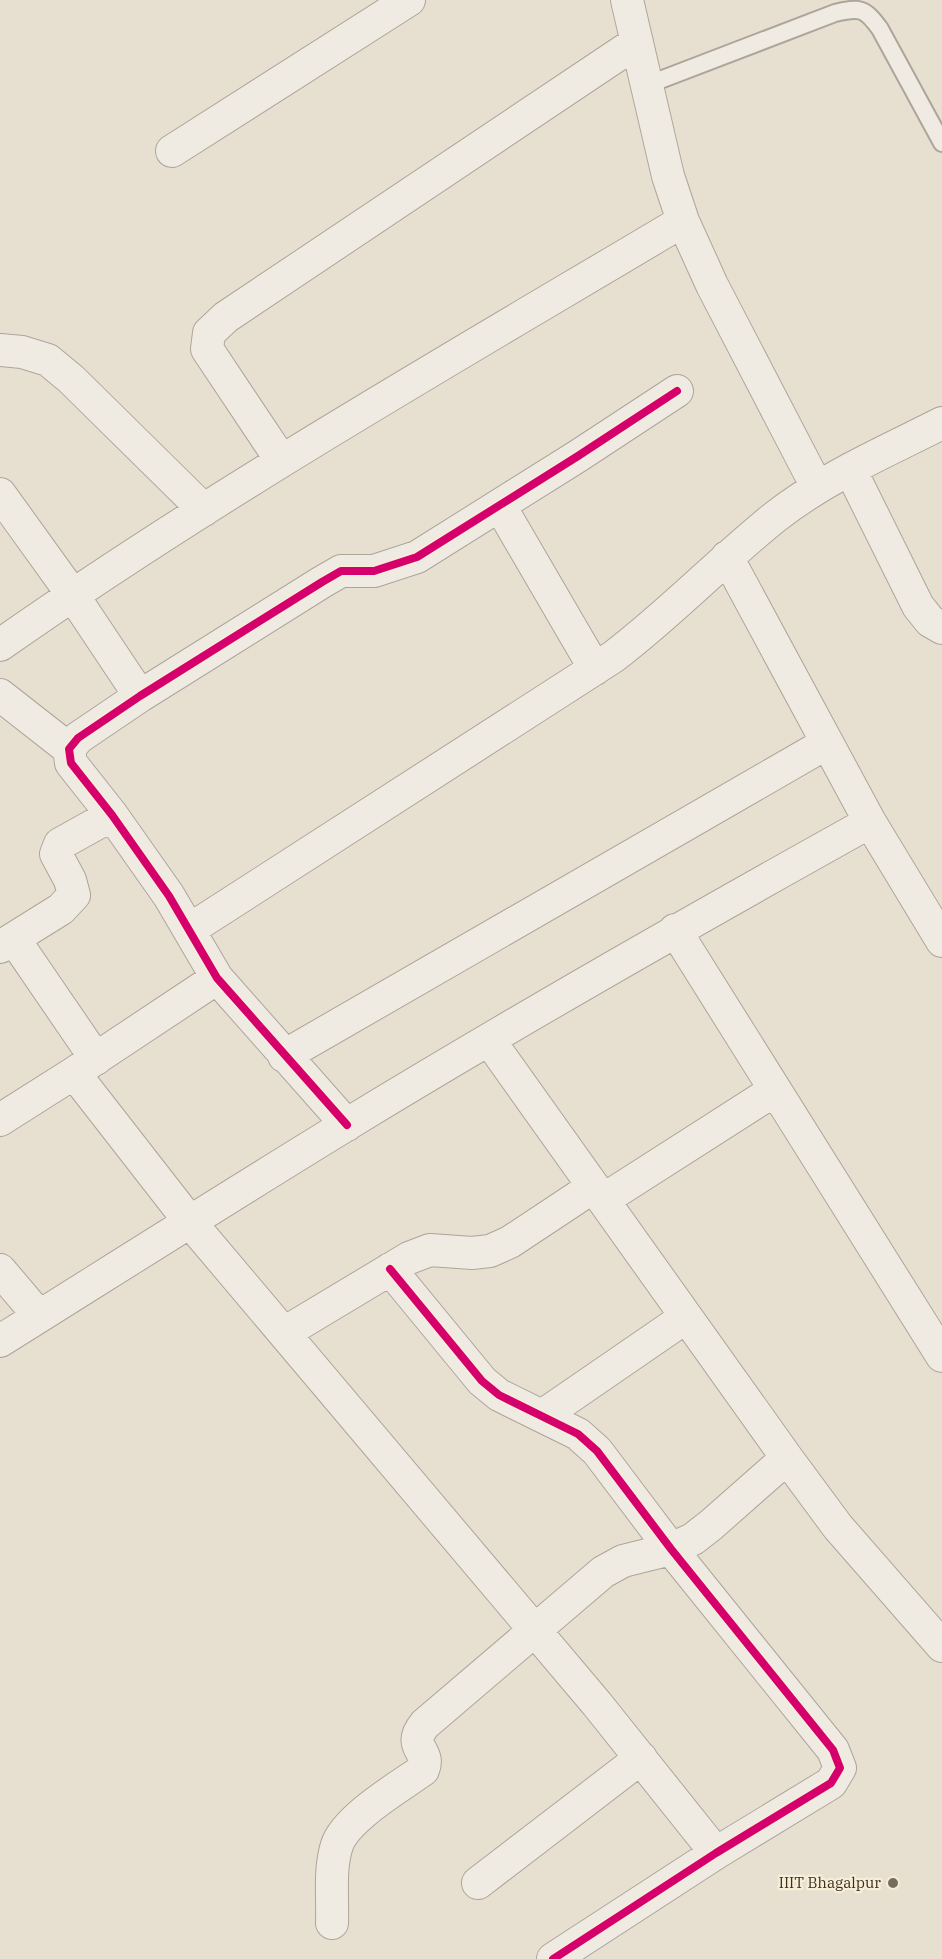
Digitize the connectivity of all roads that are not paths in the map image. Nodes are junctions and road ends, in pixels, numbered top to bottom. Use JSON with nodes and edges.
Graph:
{"nodes":[{"id":1,"x":409,"y":0,"type":"edge"},
{"id":2,"x":627,"y":0,"type":"edge"},
{"id":3,"x":637,"y":42,"type":"junction"},
{"id":4,"x":647,"y":85,"type":"junction"},
{"id":5,"x":942,"y":143,"type":"edge"},
{"id":6,"x":172,"y":151,"type":"dead end"},
{"id":7,"x":683,"y":221,"type":"junction"},
{"id":8,"x":0,"y":350,"type":"edge"},
{"id":9,"x":677,"y":391,"type":"dead end"},
{"id":10,"x":942,"y":423,"type":"edge"},
{"id":11,"x":281,"y":460,"type":"junction"},
{"id":12,"x":850,"y":469,"type":"junction"},
{"id":13,"x":818,"y":487,"type":"junction"},
{"id":14,"x":0,"y":494,"type":"edge"},
{"id":15,"x":500,"y":506,"type":"junction"},
{"id":16,"x":204,"y":510,"type":"junction"},
{"id":17,"x":727,"y":557,"type":"junction"},
{"id":18,"x":72,"y":594,"type":"junction"},
{"id":19,"x":942,"y":628,"type":"edge"},
{"id":20,"x":0,"y":645,"type":"edge"},
{"id":21,"x":595,"y":669,"type":"junction"},
{"id":22,"x":0,"y":695,"type":"edge"},
{"id":23,"x":140,"y":696,"type":"junction"},
{"id":24,"x":827,"y":743,"type":"junction"},
{"id":25,"x":69,"y":749,"type":"junction"},
{"id":26,"x":112,"y":815,"type":"junction"},
{"id":27,"x":870,"y":822,"type":"junction"},
{"id":28,"x":189,"y":930,"type":"junction"},
{"id":29,"x":675,"y":930,"type":"junction"},
{"id":30,"x":942,"y":941,"type":"edge"},
{"id":31,"x":7,"y":943,"type":"edge"},
{"id":32,"x":217,"y":978,"type":"junction"},
{"id":33,"x":489,"y":1040,"type":"junction"},
{"id":34,"x":284,"y":1056,"type":"junction"},
{"id":35,"x":85,"y":1066,"type":"junction"},
{"id":36,"x":775,"y":1090,"type":"junction"},
{"id":37,"x":0,"y":1120,"type":"edge"},
{"id":38,"x":347,"y":1125,"type":"junction"},
{"id":39,"x":598,"y":1193,"type":"junction"},
{"id":40,"x":190,"y":1222,"type":"junction"},
{"id":41,"x":390,"y":1269,"type":"junction"},
{"id":42,"x":0,"y":1270,"type":"edge"},
{"id":43,"x":39,"y":1316,"type":"junction"},
{"id":44,"x":686,"y":1317,"type":"junction"},
{"id":45,"x":284,"y":1333,"type":"junction"},
{"id":46,"x":0,"y":1341,"type":"edge"},
{"id":47,"x":941,"y":1352,"type":"edge"},
{"id":48,"x":542,"y":1416,"type":"junction"},
{"id":49,"x":787,"y":1458,"type":"junction"},
{"id":50,"x":671,"y":1549,"type":"junction"},
{"id":51,"x":536,"y":1631,"type":"junction"},
{"id":52,"x":942,"y":1646,"type":"edge"},
{"id":53,"x":641,"y":1758,"type":"junction"},
{"id":54,"x":716,"y":1853,"type":"junction"},
{"id":55,"x":478,"y":1883,"type":"dead end"},
{"id":56,"x":332,"y":1923,"type":"dead end"},
{"id":57,"x":553,"y":1959,"type":"edge"}],
"edges":[{"from":1,"to":6,"type":"street"},
{"from":2,"to":3,"type":"street"},
{"from":3,"to":4,"type":"street"},
{"from":3,"to":11,"type":"street"},
{"from":4,"to":5,"type":"lane"},
{"from":4,"to":7,"type":"street"},
{"from":7,"to":11,"type":"street"},
{"from":7,"to":13,"type":"street"},
{"from":8,"to":16,"type":"street"},
{"from":9,"to":15,"type":"street"},
{"from":10,"to":12,"type":"street"},
{"from":11,"to":16,"type":"street"},
{"from":12,"to":13,"type":"street"},
{"from":12,"to":19,"type":"street"},
{"from":13,"to":17,"type":"street"},
{"from":14,"to":18,"type":"street"},
{"from":15,"to":21,"type":"street"},
{"from":15,"to":23,"type":"street"},
{"from":16,"to":18,"type":"street"},
{"from":17,"to":21,"type":"street"},
{"from":17,"to":24,"type":"street"},
{"from":18,"to":20,"type":"street"},
{"from":18,"to":23,"type":"street"},
{"from":21,"to":28,"type":"street"},
{"from":22,"to":25,"type":"street"},
{"from":23,"to":25,"type":"street"},
{"from":24,"to":27,"type":"street"},
{"from":24,"to":34,"type":"street"},
{"from":25,"to":26,"type":"street"},
{"from":26,"to":28,"type":"street"},
{"from":26,"to":31,"type":"street"},
{"from":27,"to":29,"type":"street"},
{"from":27,"to":30,"type":"street"},
{"from":28,"to":32,"type":"street"},
{"from":29,"to":33,"type":"street"},
{"from":29,"to":36,"type":"street"},
{"from":31,"to":35,"type":"street"},
{"from":32,"to":34,"type":"street"},
{"from":32,"to":35,"type":"street"},
{"from":33,"to":38,"type":"street"},
{"from":33,"to":39,"type":"street"},
{"from":34,"to":38,"type":"street"},
{"from":35,"to":37,"type":"street"},
{"from":35,"to":40,"type":"street"},
{"from":36,"to":39,"type":"street"},
{"from":36,"to":47,"type":"street"},
{"from":38,"to":40,"type":"street"},
{"from":39,"to":41,"type":"street"},
{"from":39,"to":44,"type":"street"},
{"from":40,"to":43,"type":"street"},
{"from":40,"to":45,"type":"street"},
{"from":41,"to":45,"type":"street"},
{"from":41,"to":48,"type":"street"},
{"from":42,"to":43,"type":"street"},
{"from":43,"to":46,"type":"street"},
{"from":44,"to":48,"type":"street"},
{"from":44,"to":49,"type":"street"},
{"from":45,"to":51,"type":"street"},
{"from":48,"to":50,"type":"street"},
{"from":49,"to":50,"type":"street"},
{"from":49,"to":52,"type":"street"},
{"from":50,"to":51,"type":"street"},
{"from":50,"to":54,"type":"street"},
{"from":51,"to":53,"type":"street"},
{"from":51,"to":56,"type":"street"},
{"from":53,"to":54,"type":"street"},
{"from":53,"to":55,"type":"street"},
{"from":54,"to":57,"type":"street"}]}
